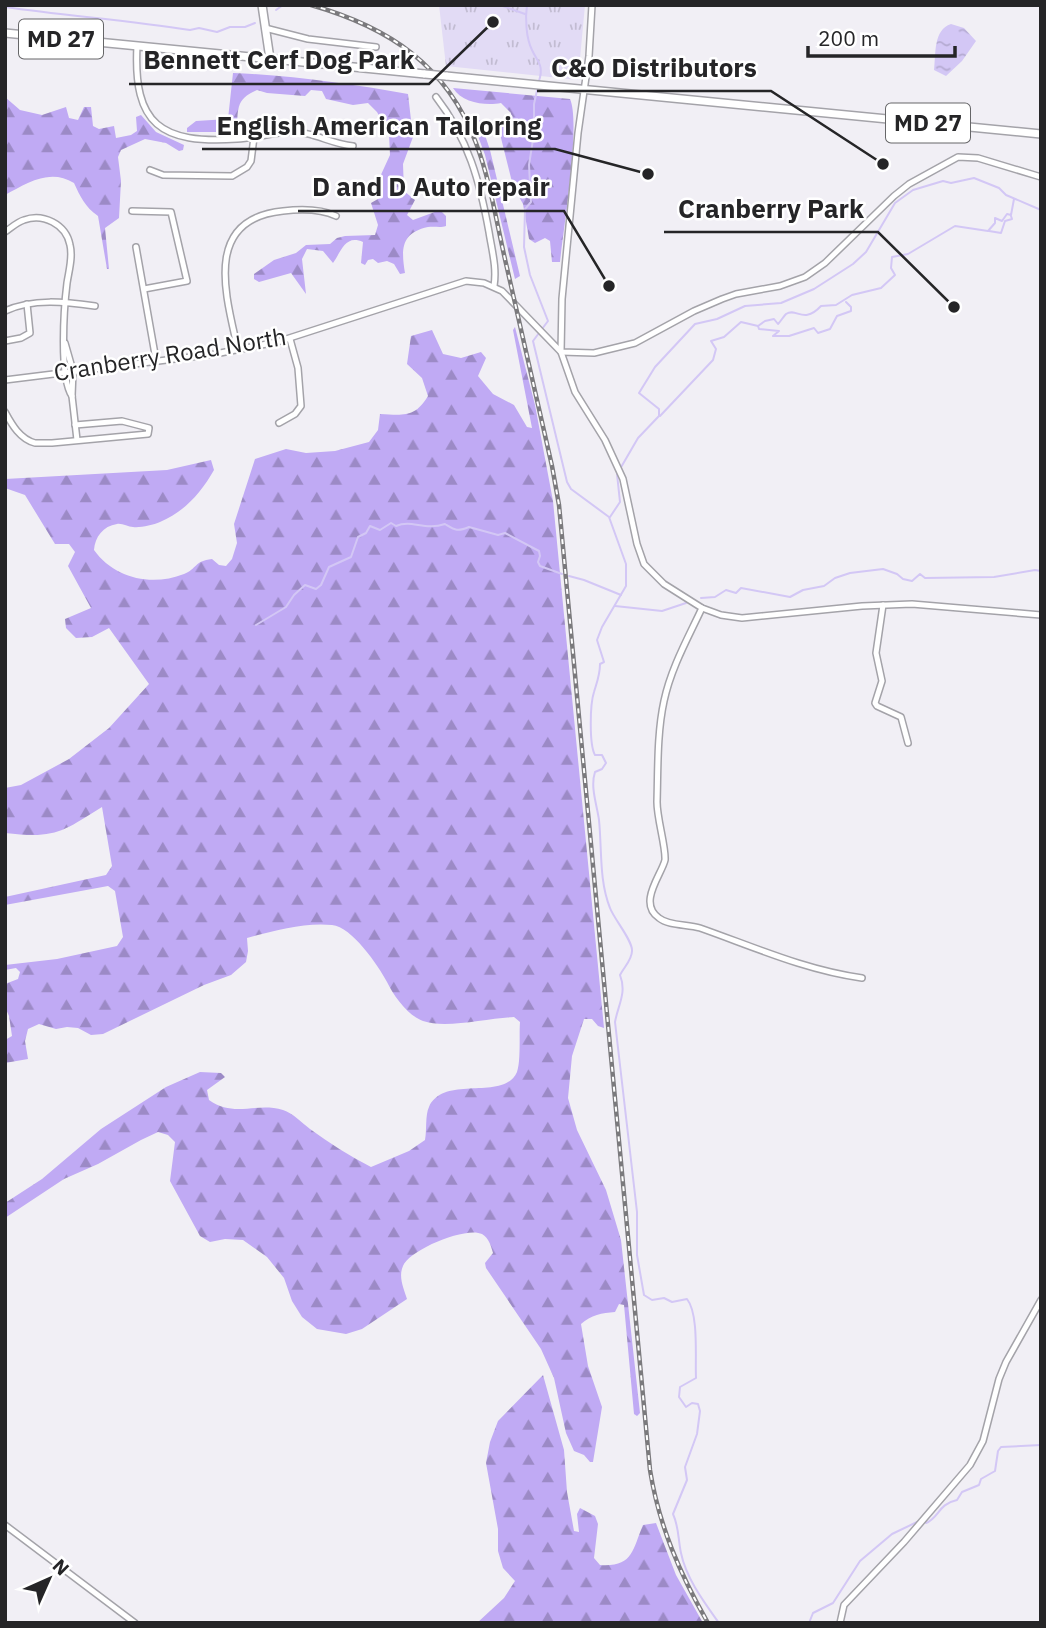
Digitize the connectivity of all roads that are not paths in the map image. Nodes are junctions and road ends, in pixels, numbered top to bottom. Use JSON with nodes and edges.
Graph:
{"nodes":[{"id":1,"x":262,"y":5,"type":"edge"},
{"id":2,"x":592,"y":5,"type":"edge"},
{"id":3,"x":265,"y":28,"type":"junction"},
{"id":4,"x":5,"y":33,"type":"edge"},
{"id":5,"x":137,"y":46,"type":"junction"},
{"id":6,"x":376,"y":47,"type":"dead end"},
{"id":7,"x":270,"y":58,"type":"junction"},
{"id":8,"x":584,"y":90,"type":"junction"},
{"id":9,"x":436,"y":97,"type":"dead end"},
{"id":10,"x":1041,"y":134,"type":"edge"},
{"id":11,"x":254,"y":137,"type":"junction"},
{"id":12,"x":353,"y":146,"type":"dead end"},
{"id":13,"x":150,"y":170,"type":"dead end"},
{"id":14,"x":1041,"y":177,"type":"edge"},
{"id":15,"x":132,"y":211,"type":"dead end"},
{"id":16,"x":337,"y":216,"type":"dead end"},
{"id":17,"x":5,"y":232,"type":"edge"},
{"id":18,"x":136,"y":247,"type":"dead end"},
{"id":19,"x":494,"y":286,"type":"junction"},
{"id":20,"x":144,"y":289,"type":"junction"},
{"id":21,"x":65,"y":302,"type":"junction"},
{"id":22,"x":27,"y":304,"type":"junction"},
{"id":23,"x":95,"y":306,"type":"dead end"},
{"id":24,"x":5,"y":311,"type":"edge"},
{"id":25,"x":290,"y":338,"type":"junction"},
{"id":26,"x":5,"y":341,"type":"edge"},
{"id":27,"x":65,"y":343,"type":"junction"},
{"id":28,"x":237,"y":350,"type":"junction"},
{"id":29,"x":561,"y":352,"type":"junction"},
{"id":30,"x":156,"y":360,"type":"junction"},
{"id":31,"x":73,"y":371,"type":"junction"},
{"id":32,"x":65,"y":372,"type":"junction"},
{"id":33,"x":5,"y":380,"type":"edge"},
{"id":34,"x":72,"y":396,"type":"junction"},
{"id":35,"x":5,"y":412,"type":"edge"},
{"id":36,"x":132,"y":423,"type":"junction"},
{"id":37,"x":279,"y":423,"type":"dead end"},
{"id":38,"x":75,"y":425,"type":"junction"},
{"id":39,"x":130,"y":436,"type":"junction"},
{"id":40,"x":77,"y":440,"type":"junction"},
{"id":41,"x":883,"y":605,"type":"junction"},
{"id":42,"x":702,"y":608,"type":"junction"},
{"id":43,"x":1041,"y":615,"type":"edge"},
{"id":44,"x":908,"y":743,"type":"dead end"},
{"id":45,"x":862,"y":978,"type":"dead end"},
{"id":46,"x":1041,"y":1300,"type":"edge"},
{"id":47,"x":5,"y":1525,"type":"edge"},
{"id":48,"x":135,"y":1623,"type":"edge"},
{"id":49,"x":840,"y":1623,"type":"edge"}],
"edges":[{"from":1,"to":3,"type":"main road"},
{"from":2,"to":8,"type":"street"},
{"from":3,"to":6,"type":"street"},
{"from":3,"to":7,"type":"main road"},
{"from":4,"to":5,"type":"main road","number":"MD 27"},
{"from":5,"to":7,"type":"main road","number":"MD 27"},
{"from":5,"to":11,"type":"street"},
{"from":7,"to":8,"type":"main road","number":"MD 27","bridge":true},
{"from":8,"to":10,"type":"main road","number":"MD 27"},
{"from":8,"to":29,"type":"street"},
{"from":9,"to":19,"type":"street"},
{"from":11,"to":12,"type":"street"},
{"from":11,"to":13,"type":"street"},
{"from":14,"to":29,"type":"street"},
{"from":15,"to":20,"type":"street"},
{"from":16,"to":28,"type":"street"},
{"from":17,"to":21,"type":"street"},
{"from":18,"to":20,"type":"street"},
{"from":19,"to":25,"type":"street","name":"Cranberry Road North"},
{"from":19,"to":29,"type":"street"},
{"from":20,"to":30,"type":"street"},
{"from":21,"to":22,"type":"street"},
{"from":21,"to":23,"type":"street"},
{"from":21,"to":27,"type":"street"},
{"from":22,"to":24,"type":"street"},
{"from":22,"to":26,"type":"street"},
{"from":25,"to":28,"type":"street","name":"Cranberry Road North"},
{"from":25,"to":37,"type":"street"},
{"from":27,"to":31,"type":"street"},
{"from":27,"to":32,"type":"street"},
{"from":28,"to":30,"type":"street","name":"Cranberry Road North"},
{"from":29,"to":42,"type":"street"},
{"from":30,"to":31,"type":"street","name":"Cranberry Road North"},
{"from":31,"to":32,"type":"street","name":"Cranberry Road North"},
{"from":31,"to":34,"type":"street"},
{"from":32,"to":33,"type":"street","name":"Cranberry Road North"},
{"from":32,"to":34,"type":"street"},
{"from":34,"to":38,"type":"street"},
{"from":35,"to":40,"type":"street"},
{"from":36,"to":38,"type":"street"},
{"from":36,"to":39,"type":"street"},
{"from":36,"to":39,"type":"street"},
{"from":38,"to":40,"type":"street"},
{"from":39,"to":40,"type":"street"},
{"from":41,"to":42,"type":"street"},
{"from":41,"to":43,"type":"street"},
{"from":41,"to":44,"type":"street"},
{"from":42,"to":45,"type":"street"},
{"from":46,"to":49,"type":"street"},
{"from":47,"to":48,"type":"street"}]}
